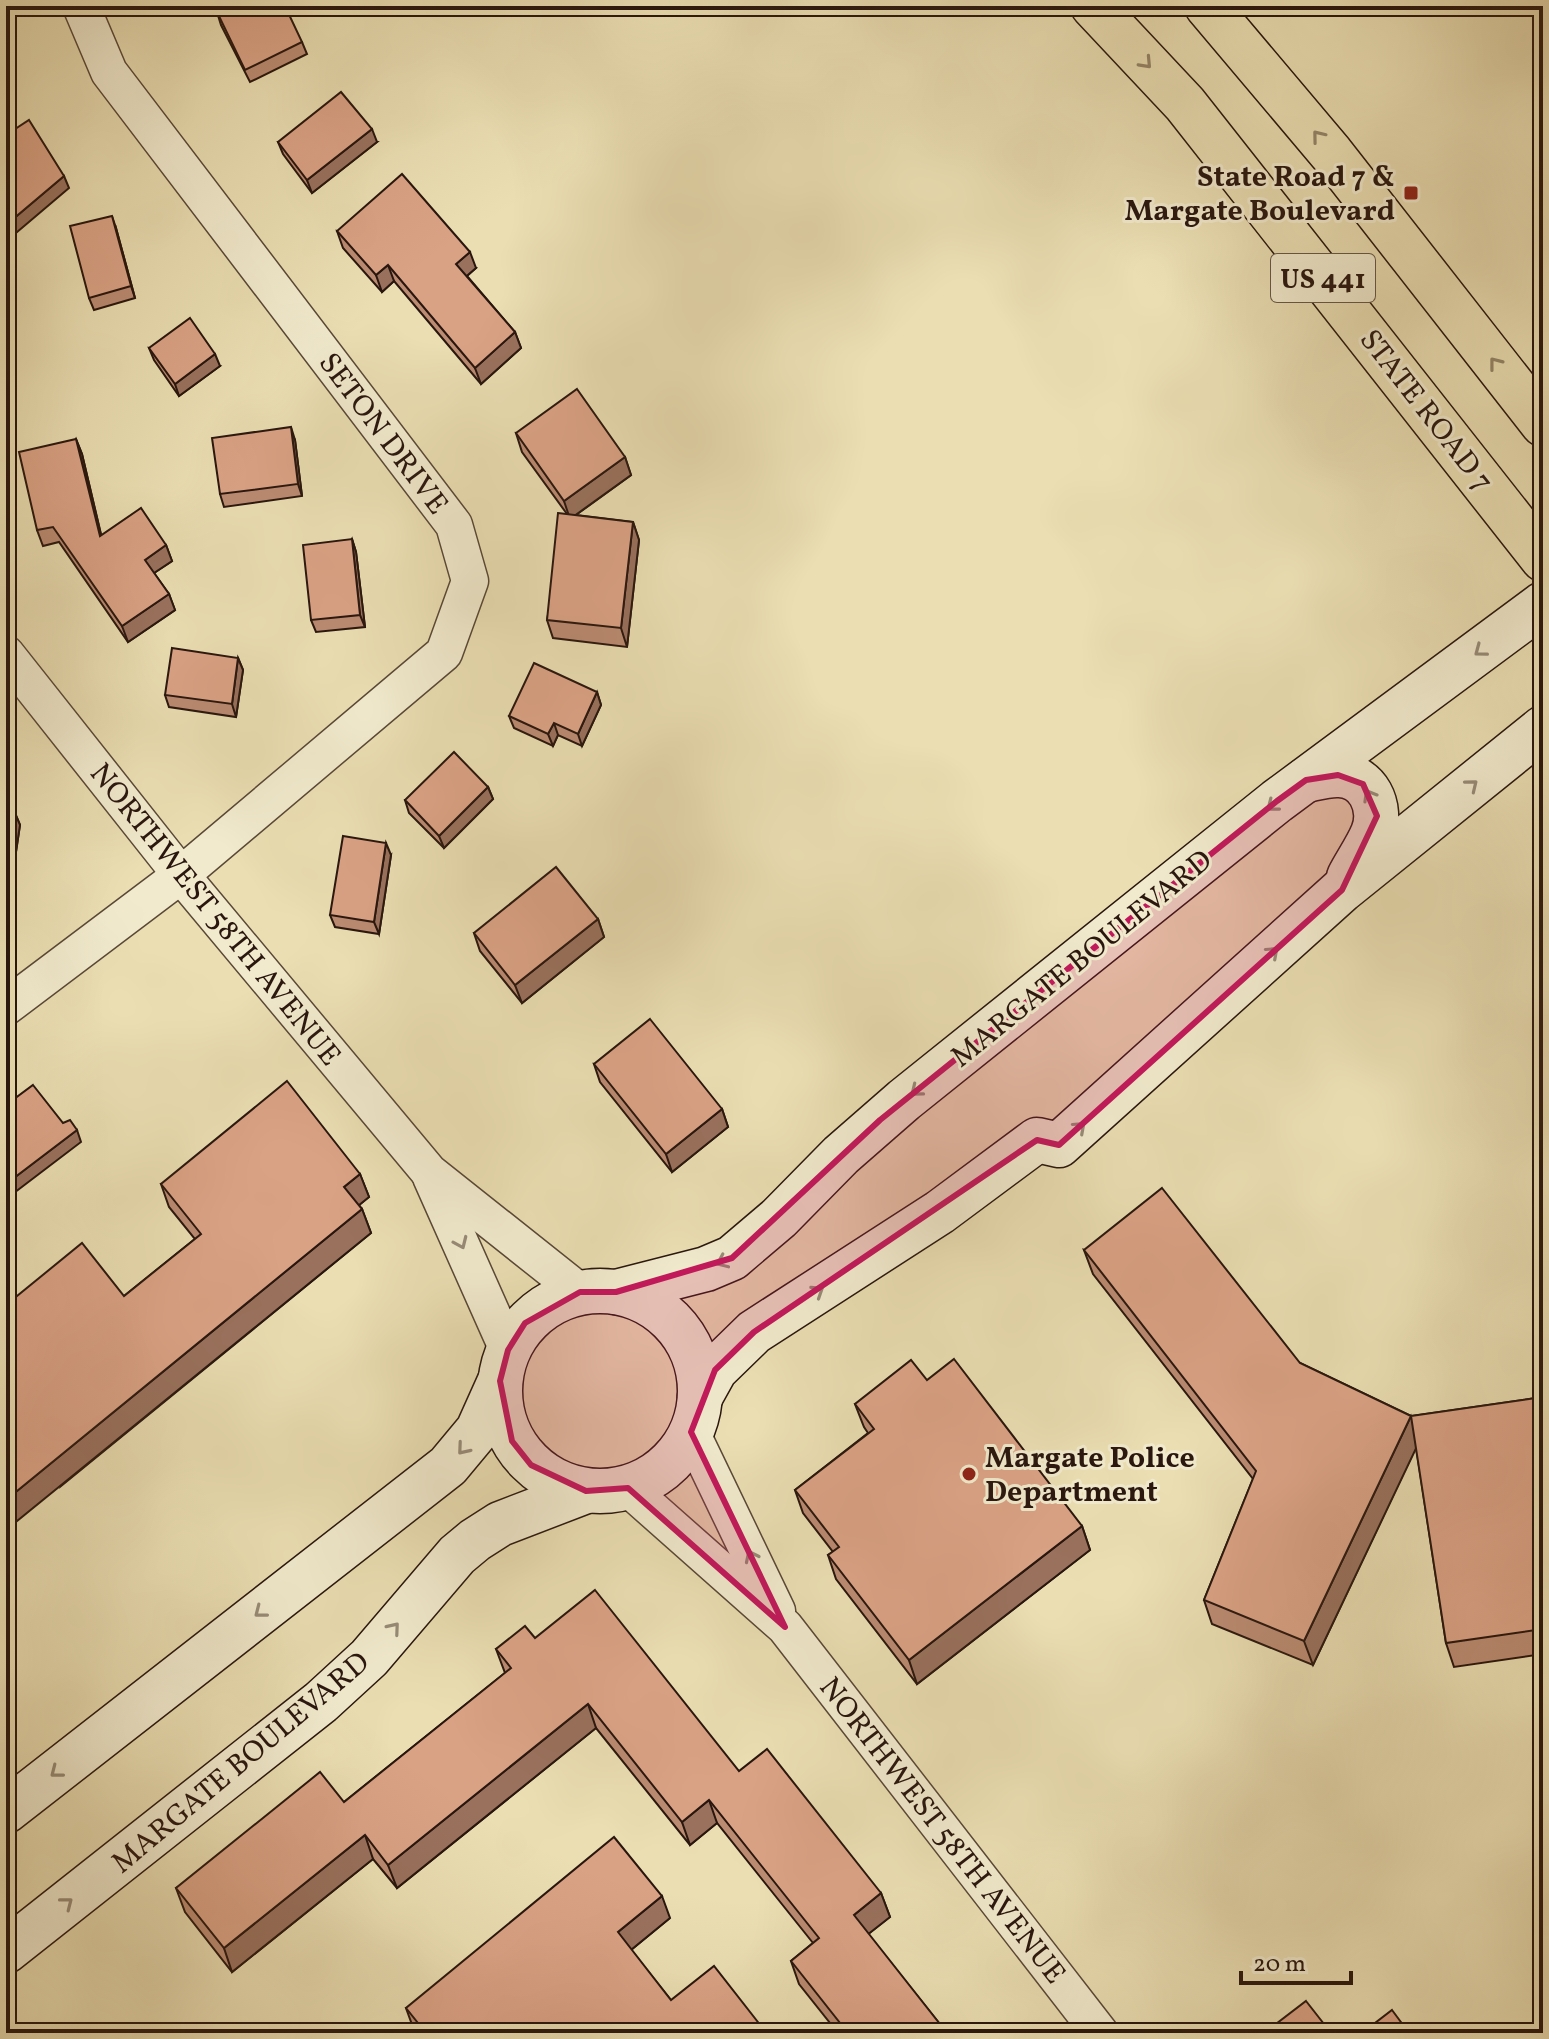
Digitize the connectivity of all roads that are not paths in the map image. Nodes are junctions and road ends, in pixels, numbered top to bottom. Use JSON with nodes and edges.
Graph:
{"nodes":[{"id":1,"x":81,"y":6,"type":"edge"},
{"id":2,"x":1093,"y":6,"type":"edge"},
{"id":3,"x":1207,"y":6,"type":"edge"},
{"id":4,"x":1543,"y":424,"type":"edge"},
{"id":5,"x":1543,"y":559,"type":"edge"},
{"id":6,"x":1543,"y":604,"type":"edge"},
{"id":7,"x":6,"y":654,"type":"edge"},
{"id":8,"x":1543,"y":728,"type":"edge"},
{"id":9,"x":1306,"y":780,"type":"junction"},
{"id":10,"x":181,"y":875,"type":"junction"},
{"id":11,"x":1342,"y":890,"type":"junction"},
{"id":12,"x":6,"y":1007,"type":"edge"},
{"id":13,"x":429,"y":1172,"type":"junction"},
{"id":14,"x":598,"y":1292,"type":"junction"},
{"id":15,"x":504,"y":1366,"type":"junction"},
{"id":16,"x":696,"y":1415,"type":"junction"},
{"id":17,"x":607,"y":1489,"type":"junction"},
{"id":18,"x":785,"y":1627,"type":"junction"},
{"id":19,"x":6,"y":1811,"type":"edge"},
{"id":20,"x":6,"y":1951,"type":"edge"},
{"id":21,"x":1100,"y":2033,"type":"edge"}],
"edges":[{"from":1,"to":10,"type":"street","name":"SETON DRIVE"},
{"from":2,"to":5,"type":"main road","name":"STATE ROAD 7","number":"US 441","one_way":true},
{"from":4,"to":3,"type":"main road","number":"US 441","one_way":true},
{"from":6,"to":9,"type":"street","name":"MARGATE BOULEVARD","one_way":true},
{"from":7,"to":10,"type":"street","name":"NORTHWEST 58TH AVENUE"},
{"from":11,"to":8,"type":"street","one_way":true},
{"from":11,"to":9,"type":"street","one_way":true},
{"from":9,"to":14,"type":"street","name":"MARGATE BOULEVARD","one_way":true},
{"from":10,"to":12,"type":"street","name":"SETON DRIVE"},
{"from":10,"to":13,"type":"street","name":"NORTHWEST 58TH AVENUE"},
{"from":16,"to":11,"type":"street","one_way":true},
{"from":13,"to":14,"type":"street","name":"NORTHWEST 58TH AVENUE"},
{"from":13,"to":15,"type":"street","name":"NORTHWEST 58TH AVENUE","one_way":true},
{"from":14,"to":15,"type":"street"},
{"from":14,"to":16,"type":"street"},
{"from":15,"to":17,"type":"street"},
{"from":15,"to":19,"type":"street","one_way":true},
{"from":16,"to":17,"type":"street"},
{"from":18,"to":16,"type":"street","name":"NORTHWEST 58TH AVENUE","one_way":true},
{"from":17,"to":18,"type":"street","name":"NORTHWEST 58TH AVENUE"},
{"from":20,"to":17,"type":"street","name":"MARGATE BOULEVARD","one_way":true},
{"from":18,"to":21,"type":"street","name":"NORTHWEST 58TH AVENUE"}]}
